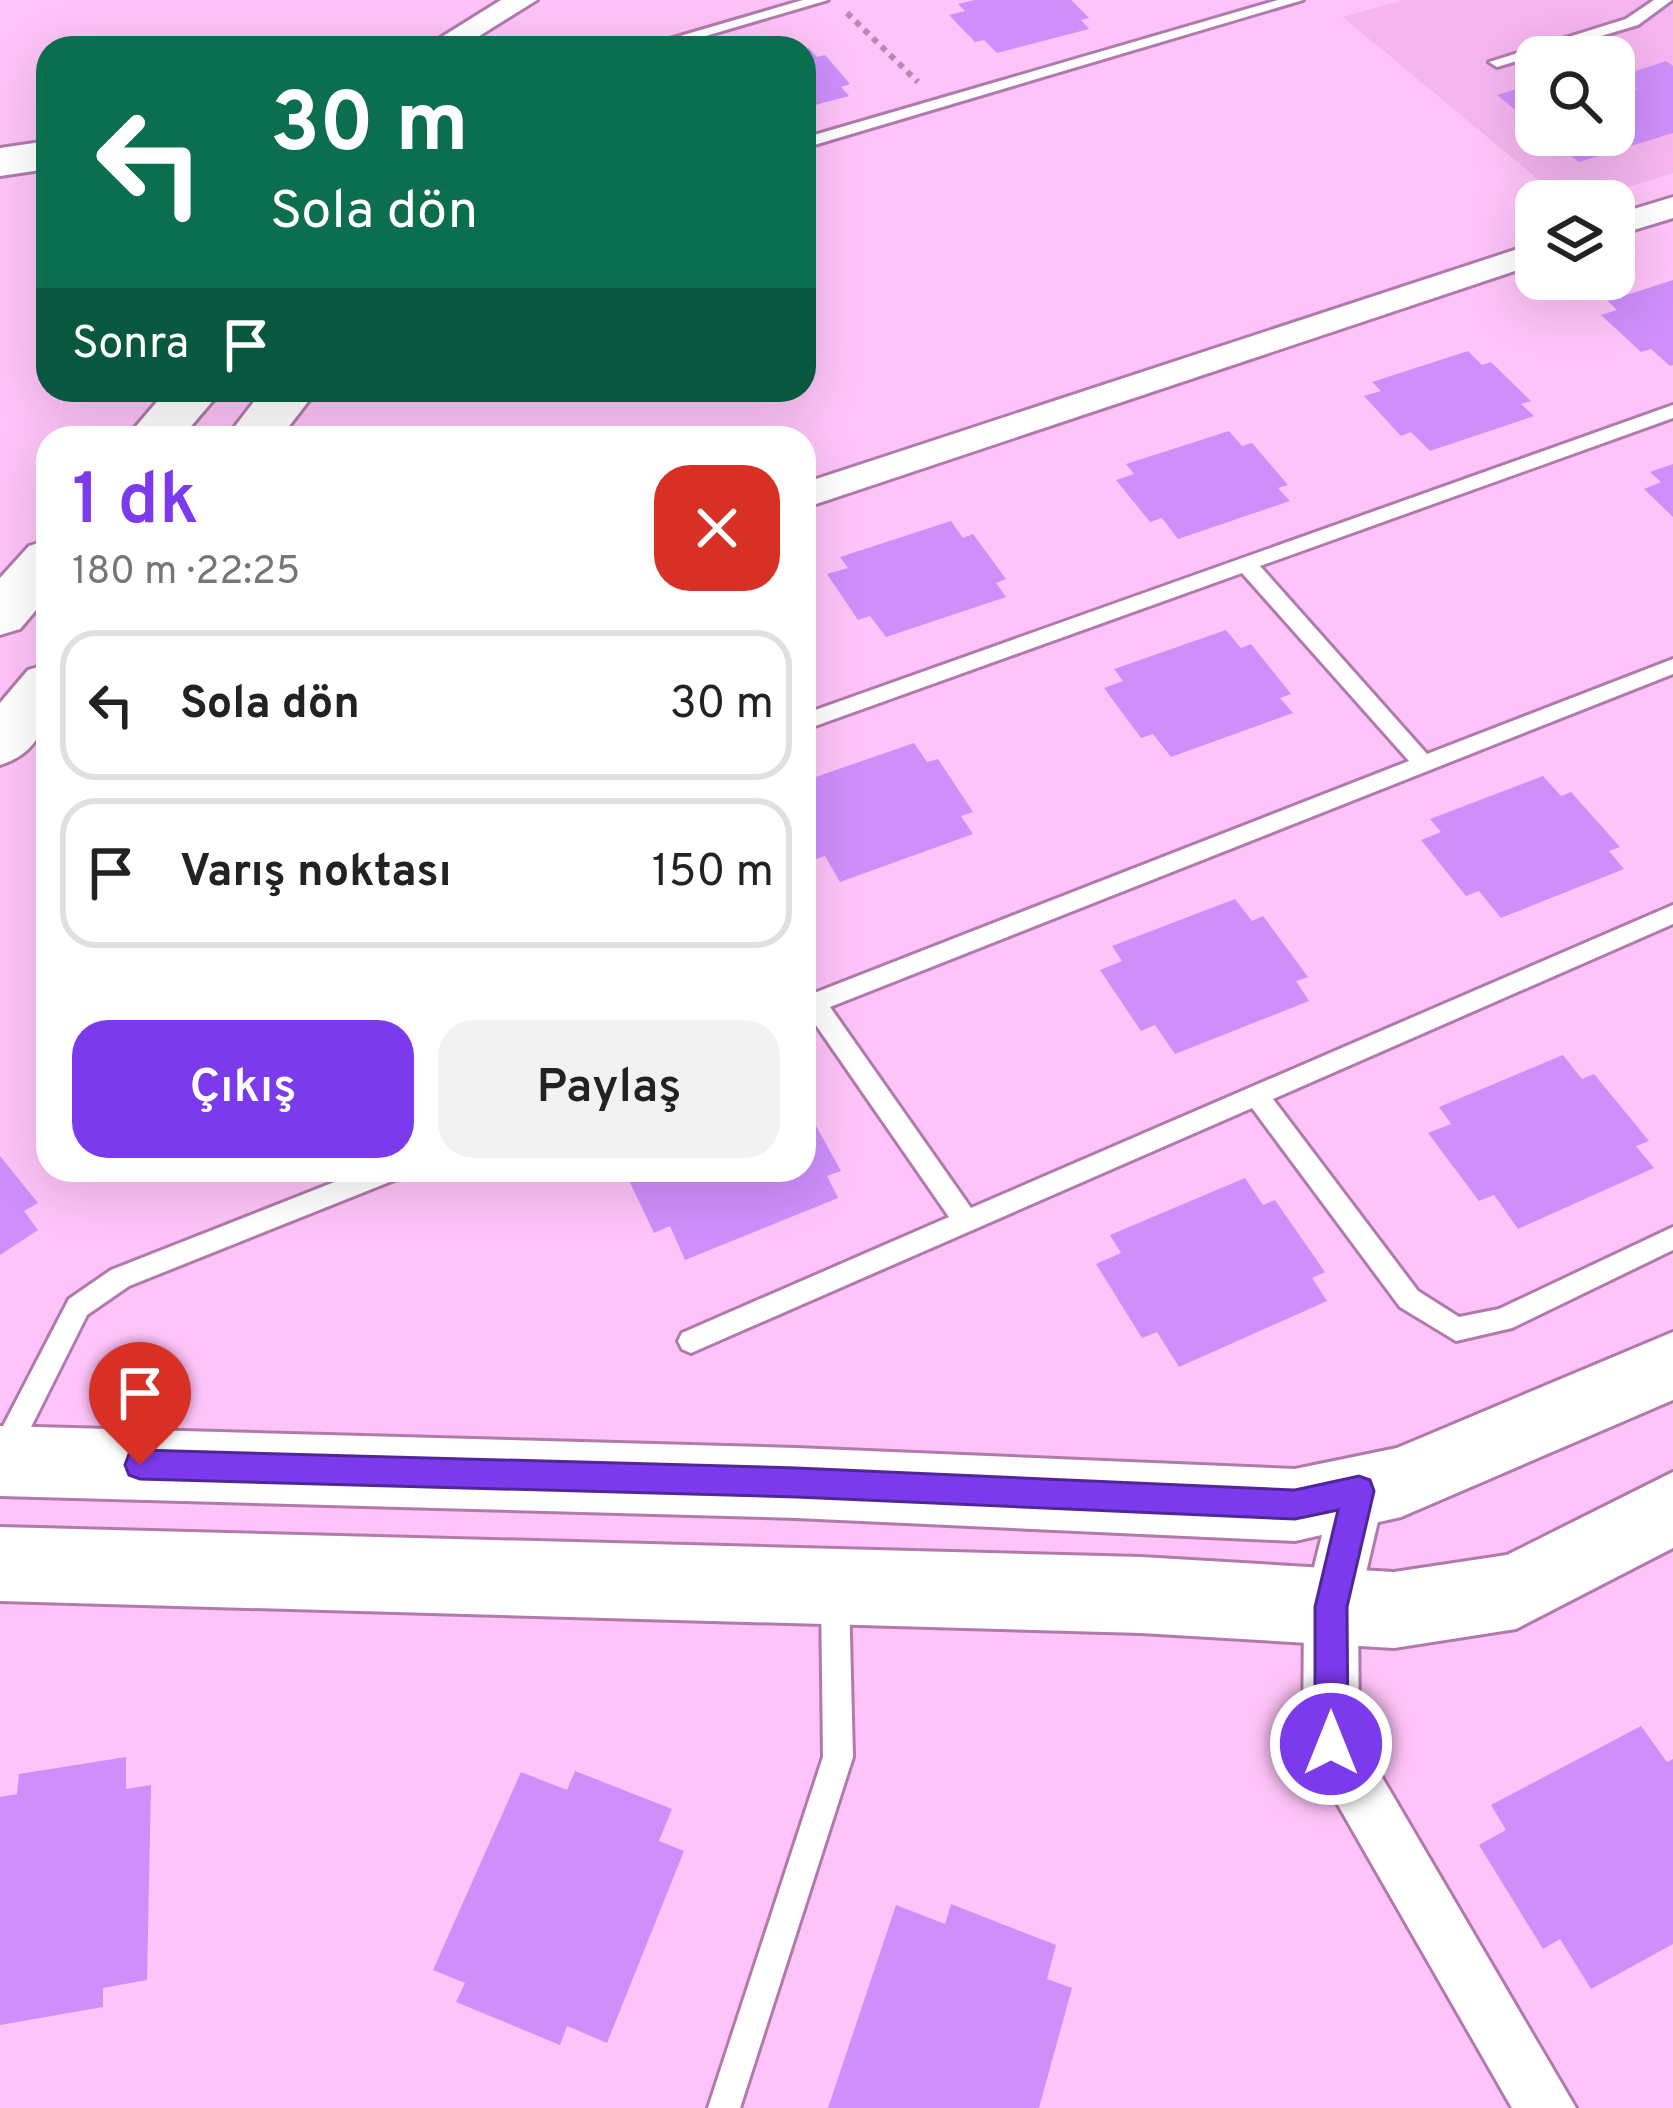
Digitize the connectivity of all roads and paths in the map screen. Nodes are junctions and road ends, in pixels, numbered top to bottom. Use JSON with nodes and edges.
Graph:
{"nodes":[{"id":1,"x":522,"y":0,"type":"edge"},
{"id":2,"x":820,"y":0,"type":"edge"},
{"id":3,"x":832,"y":0,"type":"edge"},
{"id":4,"x":1295,"y":0,"type":"edge"},
{"id":5,"x":1664,"y":0,"type":"edge"},
{"id":6,"x":460,"y":36,"type":"edge"},
{"id":7,"x":690,"y":36,"type":"edge"},
{"id":8,"x":1497,"y":62,"type":"dead end"},
{"id":9,"x":940,"y":103,"type":"junction"},
{"id":10,"x":36,"y":123,"type":"edge"},
{"id":11,"x":0,"y":128,"type":"edge"},
{"id":12,"x":816,"y":139,"type":"edge"},
{"id":13,"x":36,"y":157,"type":"edge"},
{"id":14,"x":0,"y":162,"type":"edge"},
{"id":15,"x":1673,"y":207,"type":"edge"},
{"id":16,"x":1635,"y":219,"type":"edge"},
{"id":17,"x":1515,"y":260,"type":"edge"},
{"id":18,"x":185,"y":402,"type":"edge"},
{"id":19,"x":281,"y":402,"type":"edge"},
{"id":20,"x":1673,"y":411,"type":"edge"},
{"id":21,"x":163,"y":426,"type":"edge"},
{"id":22,"x":262,"y":426,"type":"edge"},
{"id":23,"x":816,"y":492,"type":"edge"},
{"id":24,"x":1246,"y":564,"type":"junction"},
{"id":25,"x":36,"y":573,"type":"edge"},
{"id":26,"x":0,"y":615,"type":"edge"},
{"id":27,"x":1673,"y":666,"type":"edge"},
{"id":28,"x":816,"y":718,"type":"edge"},
{"id":29,"x":1423,"y":764,"type":"junction"},
{"id":30,"x":1673,"y":914,"type":"edge"},
{"id":31,"x":816,"y":1002,"type":"edge"},
{"id":32,"x":816,"y":1015,"type":"edge"},
{"id":33,"x":1256,"y":1095,"type":"junction"},
{"id":34,"x":362,"y":1182,"type":"edge"},
{"id":35,"x":966,"y":1221,"type":"junction"},
{"id":36,"x":1673,"y":1238,"type":"edge"},
{"id":37,"x":691,"y":1341,"type":"dead end"},
{"id":38,"x":1673,"y":1365,"type":"edge"},
{"id":39,"x":0,"y":1460,"type":"edge"},
{"id":40,"x":1359,"y":1491,"type":"junction"},
{"id":41,"x":1673,"y":1508,"type":"edge"},
{"id":42,"x":0,"y":1564,"type":"edge"},
{"id":43,"x":835,"y":1587,"type":"junction"},
{"id":44,"x":1331,"y":1607,"type":"junction"},
{"id":45,"x":724,"y":2108,"type":"edge"},
{"id":46,"x":1546,"y":2108,"type":"edge"}],
"edges":[{"from":1,"to":6,"type":"street"},
{"from":2,"to":7,"type":"lane"},
{"from":3,"to":9,"type":"path"},
{"from":4,"to":9,"type":"lane"},
{"from":5,"to":8,"type":"lane"},
{"from":9,"to":12,"type":"lane"},
{"from":10,"to":11,"type":"street"},
{"from":13,"to":14,"type":"street"},
{"from":15,"to":16,"type":"street"},
{"from":17,"to":23,"type":"street"},
{"from":18,"to":21,"type":"street"},
{"from":19,"to":22,"type":"street"},
{"from":20,"to":24,"type":"lane"},
{"from":24,"to":28,"type":"lane"},
{"from":24,"to":29,"type":"lane"},
{"from":25,"to":26,"type":"street"},
{"from":27,"to":29,"type":"lane"},
{"from":29,"to":31,"type":"lane"},
{"from":30,"to":33,"type":"lane"},
{"from":32,"to":35,"type":"lane"},
{"from":33,"to":35,"type":"lane"},
{"from":33,"to":36,"type":"lane"},
{"from":34,"to":39,"type":"lane"},
{"from":35,"to":37,"type":"lane"},
{"from":38,"to":40,"type":"street"},
{"from":39,"to":40,"type":"street"},
{"from":40,"to":44,"type":"street"},
{"from":41,"to":44,"type":"street"},
{"from":42,"to":43,"type":"street"},
{"from":43,"to":44,"type":"street"},
{"from":43,"to":45,"type":"lane"},
{"from":44,"to":46,"type":"street"}]}
